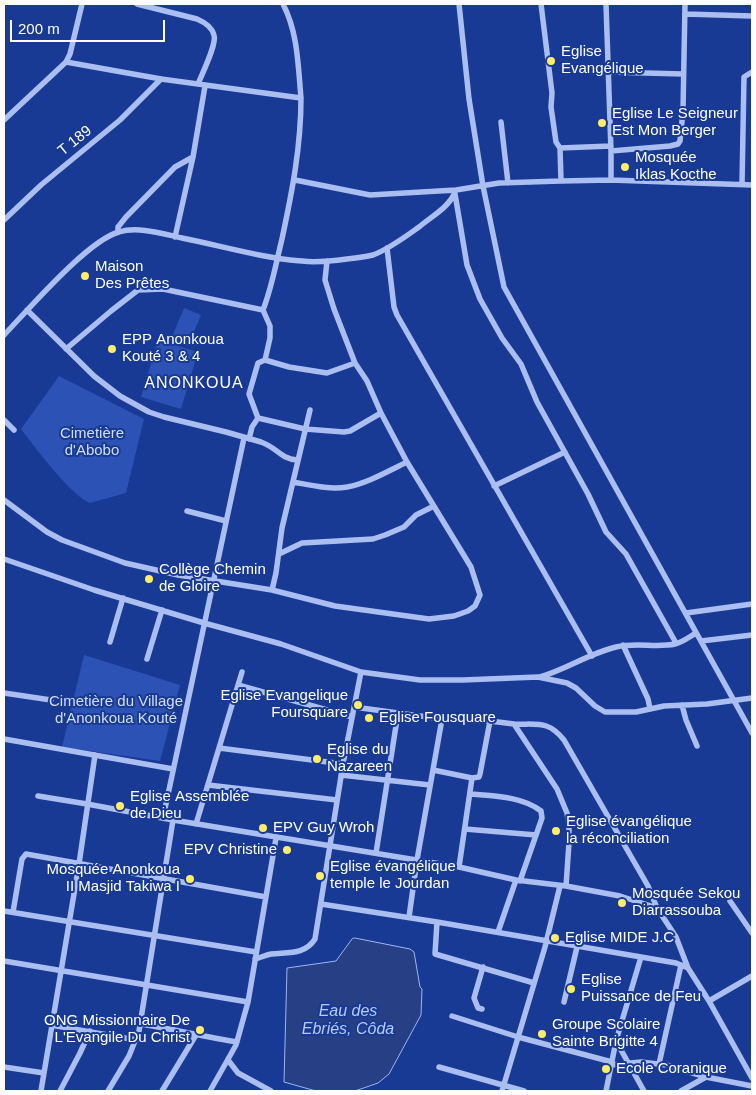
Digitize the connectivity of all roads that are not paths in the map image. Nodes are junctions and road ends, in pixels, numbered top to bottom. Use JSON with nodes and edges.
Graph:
{"nodes":[{"id":1,"x":82,"y":4,"type":"edge"},
{"id":2,"x":137,"y":4,"type":"edge"},
{"id":3,"x":283,"y":4,"type":"edge"},
{"id":4,"x":459,"y":4,"type":"edge"},
{"id":5,"x":541,"y":4,"type":"edge"},
{"id":6,"x":606,"y":4,"type":"edge"},
{"id":7,"x":685,"y":4,"type":"edge"},
{"id":8,"x":685,"y":14,"type":"junction"},
{"id":9,"x":752,"y":16,"type":"edge"},
{"id":10,"x":66,"y":62,"type":"junction"},
{"id":11,"x":608,"y":72,"type":"junction"},
{"id":12,"x":752,"y":72,"type":"edge"},
{"id":13,"x":684,"y":74,"type":"junction"},
{"id":14,"x":161,"y":79,"type":"junction"},
{"id":15,"x":198,"y":84,"type":"junction"},
{"id":16,"x":205,"y":86,"type":"junction"},
{"id":17,"x":301,"y":98,"type":"junction"},
{"id":18,"x":4,"y":120,"type":"edge"},
{"id":19,"x":501,"y":122,"type":"dead end"},
{"id":20,"x":560,"y":148,"type":"junction"},
{"id":21,"x":611,"y":148,"type":"junction"},
{"id":22,"x":193,"y":157,"type":"junction"},
{"id":23,"x":295,"y":180,"type":"junction"},
{"id":24,"x":611,"y":180,"type":"junction"},
{"id":25,"x":561,"y":182,"type":"junction"},
{"id":26,"x":508,"y":183,"type":"junction"},
{"id":27,"x":742,"y":184,"type":"junction"},
{"id":28,"x":752,"y":185,"type":"edge"},
{"id":29,"x":482,"y":186,"type":"junction"},
{"id":30,"x":455,"y":192,"type":"junction"},
{"id":31,"x":4,"y":220,"type":"edge"},
{"id":32,"x":118,"y":232,"type":"junction"},
{"id":33,"x":175,"y":237,"type":"junction"},
{"id":34,"x":387,"y":248,"type":"junction"},
{"id":35,"x":277,"y":258,"type":"junction"},
{"id":36,"x":327,"y":261,"type":"junction"},
{"id":37,"x":27,"y":310,"type":"junction"},
{"id":38,"x":263,"y":310,"type":"junction"},
{"id":39,"x":4,"y":335,"type":"edge"},
{"id":40,"x":66,"y":349,"type":"junction"},
{"id":41,"x":265,"y":360,"type":"junction"},
{"id":42,"x":355,"y":363,"type":"junction"},
{"id":43,"x":310,"y":410,"type":"dead end"},
{"id":44,"x":381,"y":413,"type":"junction"},
{"id":45,"x":258,"y":418,"type":"junction"},
{"id":46,"x":4,"y":420,"type":"edge"},
{"id":47,"x":14,"y":430,"type":"dead end"},
{"id":48,"x":305,"y":430,"type":"junction"},
{"id":49,"x":246,"y":439,"type":"junction"},
{"id":50,"x":565,"y":452,"type":"junction"},
{"id":51,"x":298,"y":460,"type":"junction"},
{"id":52,"x":407,"y":462,"type":"junction"},
{"id":53,"x":293,"y":482,"type":"junction"},
{"id":54,"x":494,"y":486,"type":"junction"},
{"id":55,"x":4,"y":500,"type":"edge"},
{"id":56,"x":434,"y":506,"type":"junction"},
{"id":57,"x":187,"y":511,"type":"dead end"},
{"id":58,"x":226,"y":521,"type":"junction"},
{"id":59,"x":279,"y":554,"type":"junction"},
{"id":60,"x":4,"y":559,"type":"edge"},
{"id":61,"x":214,"y":581,"type":"junction"},
{"id":62,"x":272,"y":590,"type":"junction"},
{"id":63,"x":123,"y":598,"type":"junction"},
{"id":64,"x":752,"y":604,"type":"edge"},
{"id":65,"x":162,"y":610,"type":"junction"},
{"id":66,"x":686,"y":613,"type":"junction"},
{"id":67,"x":204,"y":623,"type":"junction"},
{"id":68,"x":696,"y":634,"type":"junction"},
{"id":69,"x":752,"y":635,"type":"edge"},
{"id":70,"x":701,"y":641,"type":"junction"},
{"id":71,"x":110,"y":642,"type":"dead end"},
{"id":72,"x":676,"y":643,"type":"junction"},
{"id":73,"x":623,"y":645,"type":"junction"},
{"id":74,"x":592,"y":656,"type":"junction"},
{"id":75,"x":147,"y":659,"type":"dead end"},
{"id":76,"x":242,"y":672,"type":"dead end"},
{"id":77,"x":361,"y":672,"type":"junction"},
{"id":78,"x":538,"y":677,"type":"junction"},
{"id":79,"x":238,"y":685,"type":"junction"},
{"id":80,"x":4,"y":693,"type":"edge"},
{"id":81,"x":752,"y":698,"type":"edge"},
{"id":82,"x":51,"y":700,"type":"dead end"},
{"id":83,"x":734,"y":701,"type":"junction"},
{"id":84,"x":682,"y":705,"type":"junction"},
{"id":85,"x":354,"y":707,"type":"junction"},
{"id":86,"x":650,"y":709,"type":"junction"},
{"id":87,"x":398,"y":713,"type":"junction"},
{"id":88,"x":352,"y":718,"type":"junction"},
{"id":89,"x":442,"y":719,"type":"junction"},
{"id":90,"x":490,"y":721,"type":"junction"},
{"id":91,"x":514,"y":724,"type":"junction"},
{"id":92,"x":752,"y":734,"type":"edge"},
{"id":93,"x":4,"y":739,"type":"edge"},
{"id":94,"x":697,"y":746,"type":"dead end"},
{"id":95,"x":219,"y":748,"type":"junction"},
{"id":96,"x":95,"y":755,"type":"junction"},
{"id":97,"x":343,"y":764,"type":"junction"},
{"id":98,"x":173,"y":769,"type":"junction"},
{"id":99,"x":433,"y":770,"type":"junction"},
{"id":100,"x":341,"y":775,"type":"junction"},
{"id":101,"x":472,"y":778,"type":"junction"},
{"id":102,"x":388,"y":780,"type":"junction"},
{"id":103,"x":430,"y":785,"type":"junction"},
{"id":104,"x":208,"y":786,"type":"junction"},
{"id":105,"x":470,"y":794,"type":"junction"},
{"id":106,"x":38,"y":796,"type":"dead end"},
{"id":107,"x":337,"y":800,"type":"junction"},
{"id":108,"x":87,"y":804,"type":"junction"},
{"id":109,"x":163,"y":818,"type":"junction"},
{"id":110,"x":173,"y":820,"type":"junction"},
{"id":111,"x":196,"y":824,"type":"junction"},
{"id":112,"x":465,"y":829,"type":"junction"},
{"id":113,"x":536,"y":835,"type":"junction"},
{"id":114,"x":276,"y":838,"type":"junction"},
{"id":115,"x":330,"y":846,"type":"junction"},
{"id":116,"x":376,"y":853,"type":"junction"},
{"id":117,"x":417,"y":860,"type":"junction"},
{"id":118,"x":79,"y":864,"type":"junction"},
{"id":119,"x":459,"y":867,"type":"junction"},
{"id":120,"x":164,"y":879,"type":"junction"},
{"id":121,"x":518,"y":881,"type":"junction"},
{"id":122,"x":563,"y":886,"type":"junction"},
{"id":123,"x":266,"y":897,"type":"junction"},
{"id":124,"x":730,"y":901,"type":"dead end"},
{"id":125,"x":321,"y":904,"type":"junction"},
{"id":126,"x":657,"y":908,"type":"junction"},
{"id":127,"x":4,"y":911,"type":"edge"},
{"id":128,"x":13,"y":912,"type":"junction"},
{"id":129,"x":409,"y":917,"type":"junction"},
{"id":130,"x":70,"y":921,"type":"junction"},
{"id":131,"x":437,"y":922,"type":"junction"},
{"id":132,"x":498,"y":932,"type":"junction"},
{"id":133,"x":752,"y":933,"type":"edge"},
{"id":134,"x":155,"y":936,"type":"junction"},
{"id":135,"x":547,"y":942,"type":"junction"},
{"id":136,"x":577,"y":946,"type":"junction"},
{"id":137,"x":255,"y":956,"type":"junction"},
{"id":138,"x":641,"y":957,"type":"junction"},
{"id":139,"x":4,"y":962,"type":"edge"},
{"id":140,"x":681,"y":965,"type":"junction"},
{"id":141,"x":483,"y":967,"type":"junction"},
{"id":142,"x":688,"y":968,"type":"junction"},
{"id":143,"x":60,"y":972,"type":"junction"},
{"id":144,"x":752,"y":976,"type":"edge"},
{"id":145,"x":534,"y":983,"type":"junction"},
{"id":146,"x":147,"y":986,"type":"junction"},
{"id":147,"x":709,"y":1001,"type":"junction"},
{"id":148,"x":248,"y":1002,"type":"junction"},
{"id":149,"x":564,"y":1002,"type":"dead end"},
{"id":150,"x":482,"y":1010,"type":"dead end"},
{"id":151,"x":452,"y":1016,"type":"dead end"},
{"id":152,"x":141,"y":1024,"type":"junction"},
{"id":153,"x":52,"y":1025,"type":"junction"},
{"id":154,"x":90,"y":1031,"type":"junction"},
{"id":155,"x":196,"y":1035,"type":"junction"},
{"id":156,"x":518,"y":1037,"type":"junction"},
{"id":157,"x":136,"y":1040,"type":"junction"},
{"id":158,"x":616,"y":1041,"type":"junction"},
{"id":159,"x":237,"y":1042,"type":"junction"},
{"id":160,"x":228,"y":1060,"type":"junction"},
{"id":161,"x":611,"y":1063,"type":"junction"},
{"id":162,"x":629,"y":1064,"type":"junction"},
{"id":163,"x":659,"y":1064,"type":"junction"},
{"id":164,"x":4,"y":1067,"type":"edge"},
{"id":165,"x":439,"y":1067,"type":"dead end"},
{"id":166,"x":44,"y":1073,"type":"junction"},
{"id":167,"x":706,"y":1076,"type":"junction"},
{"id":168,"x":752,"y":1078,"type":"edge"},
{"id":169,"x":752,"y":1086,"type":"edge"},
{"id":170,"x":502,"y":1089,"type":"edge"},
{"id":171,"x":41,"y":1091,"type":"edge"},
{"id":172,"x":60,"y":1091,"type":"edge"},
{"id":173,"x":108,"y":1091,"type":"edge"},
{"id":174,"x":164,"y":1091,"type":"edge"},
{"id":175,"x":210,"y":1091,"type":"edge"},
{"id":176,"x":271,"y":1091,"type":"edge"},
{"id":177,"x":524,"y":1091,"type":"edge"},
{"id":178,"x":606,"y":1091,"type":"edge"},
{"id":179,"x":644,"y":1091,"type":"edge"},
{"id":180,"x":681,"y":1091,"type":"edge"}],
"edges":[{"from":1,"to":10,"type":"street"},
{"from":2,"to":15,"type":"street"},
{"from":3,"to":17,"type":"street"},
{"from":4,"to":29,"type":"street"},
{"from":5,"to":20,"type":"street"},
{"from":6,"to":11,"type":"street"},
{"from":7,"to":8,"type":"street"},
{"from":8,"to":9,"type":"street"},
{"from":8,"to":13,"type":"street"},
{"from":10,"to":14,"type":"street"},
{"from":10,"to":18,"type":"street"},
{"from":11,"to":13,"type":"street"},
{"from":11,"to":21,"type":"street"},
{"from":12,"to":27,"type":"street"},
{"from":13,"to":21,"type":"street"},
{"from":14,"to":15,"type":"street"},
{"from":14,"to":31,"type":"street","name":"T 189"},
{"from":15,"to":16,"type":"street"},
{"from":16,"to":17,"type":"street"},
{"from":16,"to":22,"type":"street"},
{"from":17,"to":23,"type":"street"},
{"from":19,"to":26,"type":"street"},
{"from":20,"to":21,"type":"street"},
{"from":20,"to":25,"type":"street"},
{"from":21,"to":24,"type":"street"},
{"from":22,"to":32,"type":"street"},
{"from":22,"to":33,"type":"street"},
{"from":23,"to":30,"type":"street"},
{"from":23,"to":35,"type":"street"},
{"from":24,"to":25,"type":"street"},
{"from":24,"to":27,"type":"street"},
{"from":25,"to":26,"type":"street"},
{"from":26,"to":29,"type":"street"},
{"from":27,"to":28,"type":"street"},
{"from":29,"to":30,"type":"street"},
{"from":29,"to":66,"type":"street"},
{"from":30,"to":34,"type":"street"},
{"from":30,"to":50,"type":"street"},
{"from":32,"to":33,"type":"street"},
{"from":32,"to":37,"type":"street"},
{"from":33,"to":35,"type":"street"},
{"from":34,"to":36,"type":"street"},
{"from":34,"to":54,"type":"street"},
{"from":35,"to":36,"type":"street"},
{"from":35,"to":38,"type":"street"},
{"from":36,"to":42,"type":"street"},
{"from":37,"to":39,"type":"street"},
{"from":37,"to":40,"type":"street"},
{"from":38,"to":40,"type":"street"},
{"from":38,"to":41,"type":"street"},
{"from":40,"to":49,"type":"street"},
{"from":41,"to":42,"type":"street"},
{"from":41,"to":45,"type":"street"},
{"from":42,"to":44,"type":"street"},
{"from":43,"to":48,"type":"street"},
{"from":44,"to":48,"type":"street"},
{"from":44,"to":52,"type":"street"},
{"from":45,"to":48,"type":"street"},
{"from":45,"to":49,"type":"street"},
{"from":46,"to":47,"type":"street"},
{"from":48,"to":51,"type":"street"},
{"from":49,"to":51,"type":"street"},
{"from":49,"to":58,"type":"street"},
{"from":50,"to":54,"type":"street"},
{"from":50,"to":72,"type":"street"},
{"from":51,"to":53,"type":"street"},
{"from":52,"to":53,"type":"street"},
{"from":52,"to":56,"type":"street"},
{"from":53,"to":59,"type":"street"},
{"from":54,"to":74,"type":"street"},
{"from":55,"to":61,"type":"street"},
{"from":56,"to":59,"type":"street"},
{"from":56,"to":62,"type":"street"},
{"from":57,"to":58,"type":"street"},
{"from":58,"to":61,"type":"street"},
{"from":59,"to":62,"type":"street"},
{"from":60,"to":63,"type":"street"},
{"from":61,"to":62,"type":"street"},
{"from":61,"to":67,"type":"street"},
{"from":63,"to":65,"type":"street"},
{"from":63,"to":71,"type":"street"},
{"from":64,"to":66,"type":"street"},
{"from":65,"to":67,"type":"street"},
{"from":65,"to":75,"type":"street"},
{"from":66,"to":68,"type":"street"},
{"from":67,"to":77,"type":"street"},
{"from":67,"to":98,"type":"street"},
{"from":68,"to":70,"type":"street"},
{"from":68,"to":72,"type":"street"},
{"from":69,"to":70,"type":"street"},
{"from":70,"to":83,"type":"street"},
{"from":72,"to":73,"type":"street"},
{"from":73,"to":74,"type":"street"},
{"from":73,"to":86,"type":"street"},
{"from":74,"to":78,"type":"street"},
{"from":76,"to":79,"type":"street"},
{"from":77,"to":78,"type":"street"},
{"from":77,"to":85,"type":"street"},
{"from":78,"to":86,"type":"street"},
{"from":79,"to":88,"type":"street"},
{"from":79,"to":95,"type":"street"},
{"from":80,"to":82,"type":"street"},
{"from":81,"to":83,"type":"street"},
{"from":83,"to":84,"type":"street"},
{"from":83,"to":92,"type":"street"},
{"from":84,"to":86,"type":"street"},
{"from":84,"to":94,"type":"street"},
{"from":85,"to":87,"type":"street"},
{"from":85,"to":88,"type":"street"},
{"from":87,"to":89,"type":"street"},
{"from":87,"to":102,"type":"street"},
{"from":88,"to":97,"type":"street"},
{"from":89,"to":90,"type":"street"},
{"from":89,"to":99,"type":"street"},
{"from":90,"to":91,"type":"street"},
{"from":90,"to":101,"type":"street"},
{"from":91,"to":122,"type":"street"},
{"from":91,"to":126,"type":"street"},
{"from":93,"to":96,"type":"street"},
{"from":95,"to":97,"type":"street"},
{"from":95,"to":104,"type":"street"},
{"from":96,"to":98,"type":"street"},
{"from":96,"to":108,"type":"street"},
{"from":97,"to":100,"type":"street"},
{"from":98,"to":109,"type":"street"},
{"from":99,"to":101,"type":"street"},
{"from":99,"to":103,"type":"street"},
{"from":100,"to":102,"type":"street"},
{"from":100,"to":107,"type":"street"},
{"from":101,"to":105,"type":"street"},
{"from":102,"to":103,"type":"street"},
{"from":102,"to":116,"type":"street"},
{"from":103,"to":117,"type":"street"},
{"from":104,"to":107,"type":"street"},
{"from":104,"to":111,"type":"street"},
{"from":105,"to":112,"type":"street"},
{"from":105,"to":113,"type":"street"},
{"from":106,"to":108,"type":"street"},
{"from":107,"to":115,"type":"street"},
{"from":108,"to":109,"type":"street"},
{"from":108,"to":118,"type":"street"},
{"from":109,"to":110,"type":"street"},
{"from":110,"to":111,"type":"street"},
{"from":110,"to":120,"type":"street"},
{"from":111,"to":114,"type":"street"},
{"from":112,"to":113,"type":"street"},
{"from":112,"to":119,"type":"street"},
{"from":113,"to":121,"type":"street"},
{"from":114,"to":115,"type":"street"},
{"from":114,"to":123,"type":"street"},
{"from":115,"to":116,"type":"street"},
{"from":115,"to":125,"type":"street"},
{"from":116,"to":117,"type":"street"},
{"from":117,"to":119,"type":"street"},
{"from":117,"to":129,"type":"street"},
{"from":118,"to":120,"type":"street"},
{"from":118,"to":128,"type":"street"},
{"from":118,"to":130,"type":"street"},
{"from":119,"to":121,"type":"street"},
{"from":120,"to":123,"type":"street"},
{"from":120,"to":134,"type":"street"},
{"from":121,"to":122,"type":"street"},
{"from":121,"to":132,"type":"street"},
{"from":122,"to":126,"type":"street"},
{"from":122,"to":135,"type":"street"},
{"from":123,"to":137,"type":"street"},
{"from":124,"to":133,"type":"street"},
{"from":125,"to":129,"type":"street"},
{"from":125,"to":137,"type":"street"},
{"from":126,"to":142,"type":"street"},
{"from":127,"to":128,"type":"street"},
{"from":128,"to":130,"type":"street"},
{"from":129,"to":131,"type":"street"},
{"from":130,"to":134,"type":"street"},
{"from":130,"to":143,"type":"street"},
{"from":131,"to":132,"type":"street"},
{"from":131,"to":141,"type":"street"},
{"from":132,"to":135,"type":"street"},
{"from":134,"to":137,"type":"street"},
{"from":134,"to":146,"type":"street"},
{"from":135,"to":136,"type":"street"},
{"from":135,"to":145,"type":"street"},
{"from":136,"to":138,"type":"street"},
{"from":136,"to":149,"type":"street"},
{"from":137,"to":148,"type":"street"},
{"from":138,"to":140,"type":"street"},
{"from":138,"to":158,"type":"street"},
{"from":139,"to":143,"type":"street"},
{"from":140,"to":142,"type":"street"},
{"from":140,"to":163,"type":"street"},
{"from":141,"to":145,"type":"street"},
{"from":141,"to":150,"type":"street"},
{"from":142,"to":147,"type":"street"},
{"from":143,"to":146,"type":"street"},
{"from":143,"to":153,"type":"street"},
{"from":144,"to":147,"type":"street"},
{"from":145,"to":156,"type":"street"},
{"from":146,"to":148,"type":"street"},
{"from":146,"to":152,"type":"street"},
{"from":147,"to":168,"type":"street"},
{"from":148,"to":159,"type":"street"},
{"from":151,"to":156,"type":"street"},
{"from":152,"to":155,"type":"street"},
{"from":152,"to":157,"type":"street"},
{"from":153,"to":154,"type":"street"},
{"from":153,"to":166,"type":"street"},
{"from":154,"to":157,"type":"street"},
{"from":154,"to":172,"type":"street"},
{"from":155,"to":159,"type":"street"},
{"from":155,"to":174,"type":"street"},
{"from":156,"to":161,"type":"street"},
{"from":156,"to":170,"type":"street"},
{"from":157,"to":173,"type":"street"},
{"from":158,"to":161,"type":"street"},
{"from":158,"to":162,"type":"street"},
{"from":159,"to":160,"type":"street"},
{"from":160,"to":175,"type":"street"},
{"from":160,"to":176,"type":"street"},
{"from":161,"to":162,"type":"street"},
{"from":161,"to":178,"type":"street"},
{"from":162,"to":163,"type":"street"},
{"from":162,"to":179,"type":"street"},
{"from":163,"to":167,"type":"street"},
{"from":164,"to":166,"type":"street"},
{"from":165,"to":170,"type":"street"},
{"from":166,"to":171,"type":"street"},
{"from":167,"to":169,"type":"street"},
{"from":167,"to":180,"type":"street"},
{"from":170,"to":177,"type":"street"}]}
